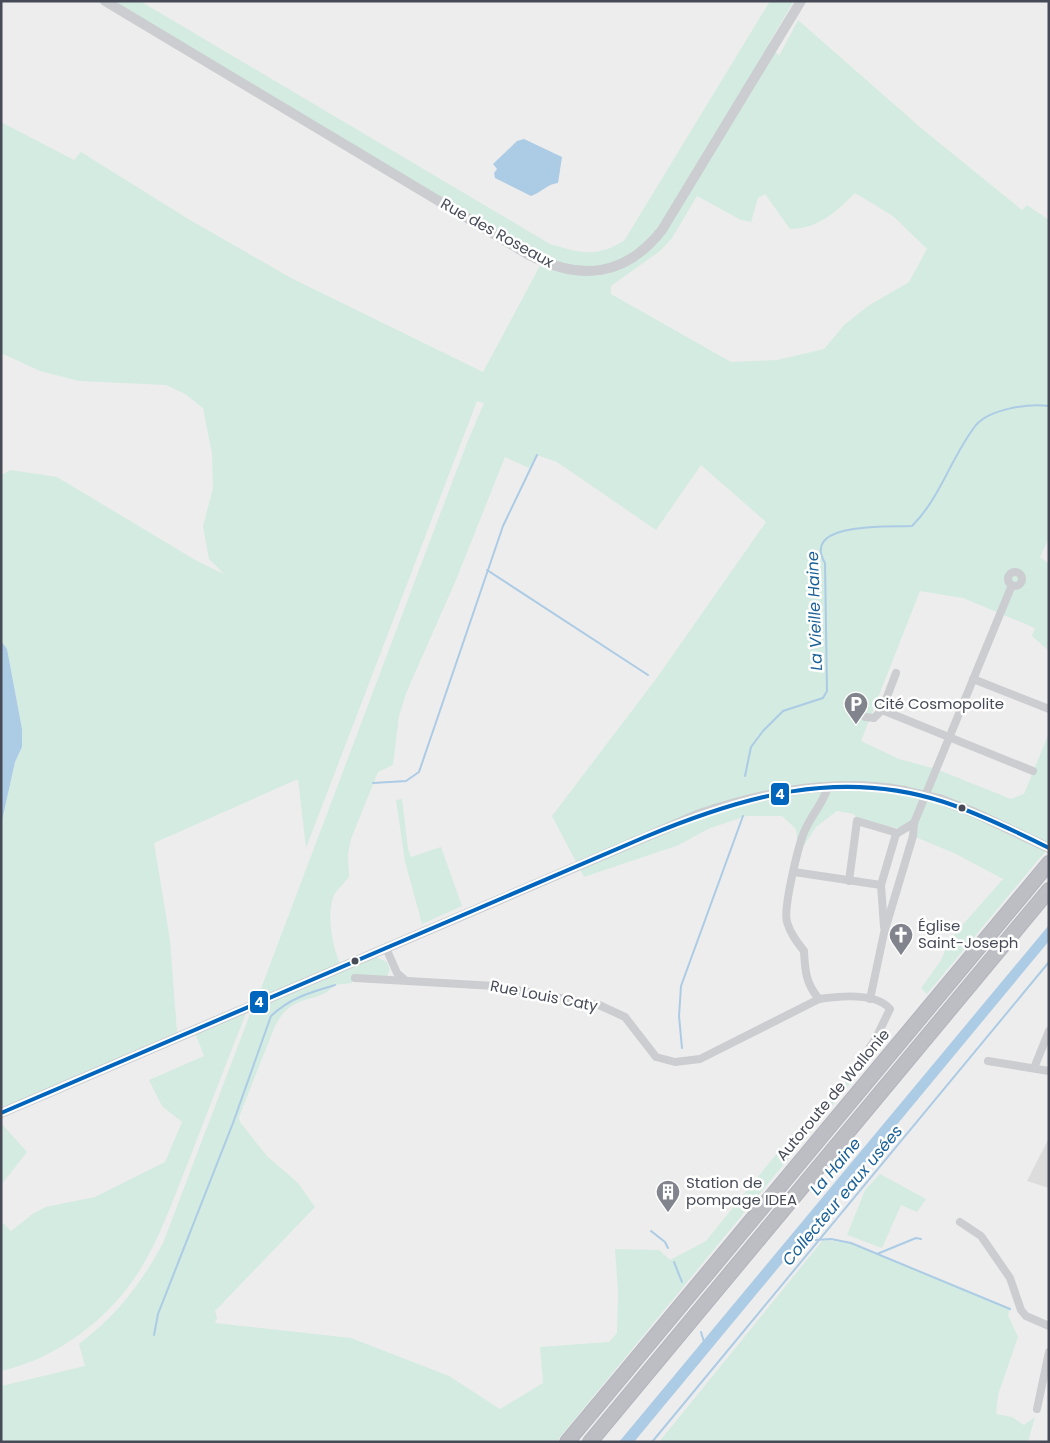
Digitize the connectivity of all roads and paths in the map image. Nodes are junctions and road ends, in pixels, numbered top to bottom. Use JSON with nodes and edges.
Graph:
{"nodes":[{"id":1,"x":105,"y":1,"type":"edge"},
{"id":2,"x":801,"y":1,"type":"edge"},
{"id":3,"x":1012,"y":585,"type":"dead end"},
{"id":4,"x":896,"y":673,"type":"dead end"},
{"id":5,"x":973,"y":679,"type":"junction"},
{"id":6,"x":1049,"y":709,"type":"edge"},
{"id":7,"x":882,"y":710,"type":"junction"},
{"id":8,"x":865,"y":717,"type":"dead end"},
{"id":9,"x":950,"y":737,"type":"junction"},
{"id":10,"x":1033,"y":771,"type":"dead end"},
{"id":11,"x":828,"y":787,"type":"junction"},
{"id":12,"x":914,"y":823,"type":"junction"},
{"id":13,"x":895,"y":833,"type":"junction"},
{"id":14,"x":1049,"y":848,"type":"edge"},
{"id":15,"x":1049,"y":863,"type":"edge"},
{"id":16,"x":794,"y":872,"type":"junction"},
{"id":17,"x":849,"y":881,"type":"junction"},
{"id":18,"x":881,"y":885,"type":"junction"},
{"id":19,"x":1049,"y":890,"type":"edge"},
{"id":20,"x":884,"y":933,"type":"junction"},
{"id":21,"x":386,"y":948,"type":"junction"},
{"id":22,"x":355,"y":978,"type":"dead end"},
{"id":23,"x":405,"y":980,"type":"junction"},
{"id":24,"x":819,"y":999,"type":"junction"},
{"id":25,"x":870,"y":1000,"type":"junction"},
{"id":26,"x":1049,"y":1031,"type":"edge"},
{"id":27,"x":988,"y":1061,"type":"dead end"},
{"id":28,"x":857,"y":1067,"type":"dead end"},
{"id":29,"x":1034,"y":1068,"type":"junction"},
{"id":30,"x":1049,"y":1071,"type":"edge"},
{"id":31,"x":1,"y":1113,"type":"edge"},
{"id":32,"x":960,"y":1222,"type":"dead end"},
{"id":33,"x":1049,"y":1326,"type":"edge"},
{"id":34,"x":1049,"y":1352,"type":"edge"},
{"id":35,"x":1037,"y":1410,"type":"dead end"},
{"id":36,"x":567,"y":1442,"type":"edge"},
{"id":37,"x":590,"y":1442,"type":"edge"}],
"edges":[{"from":1,"to":2,"type":"main road","name":"Rue des Roseaux"},
{"from":3,"to":5,"type":"street"},
{"from":4,"to":7,"type":"street"},
{"from":5,"to":6,"type":"street"},
{"from":5,"to":9,"type":"street"},
{"from":7,"to":8,"type":"street"},
{"from":7,"to":9,"type":"street"},
{"from":9,"to":10,"type":"street"},
{"from":9,"to":12,"type":"street"},
{"from":11,"to":14,"type":"main road","bridge":true},
{"from":11,"to":16,"type":"street"},
{"from":11,"to":21,"type":"main road"},
{"from":12,"to":13,"type":"street"},
{"from":12,"to":20,"type":"street"},
{"from":13,"to":17,"type":"street"},
{"from":13,"to":18,"type":"street"},
{"from":15,"to":36,"type":"highway","name":"Autoroute de Wallonie"},
{"from":16,"to":17,"type":"street"},
{"from":16,"to":24,"type":"street"},
{"from":17,"to":18,"type":"street"},
{"from":18,"to":20,"type":"street"},
{"from":19,"to":37,"type":"highway"},
{"from":20,"to":25,"type":"street"},
{"from":21,"to":23,"type":"street"},
{"from":21,"to":31,"type":"main road"},
{"from":22,"to":23,"type":"street","name":"Rue Louis Caty"},
{"from":23,"to":24,"type":"street","name":"Rue Louis Caty"},
{"from":24,"to":25,"type":"street","name":"Rue Louis Caty"},
{"from":25,"to":28,"type":"street","name":"Rue Louis Caty"},
{"from":26,"to":29,"type":"street"},
{"from":27,"to":29,"type":"street"},
{"from":29,"to":30,"type":"street"},
{"from":32,"to":33,"type":"street"},
{"from":34,"to":35,"type":"street"}]}
